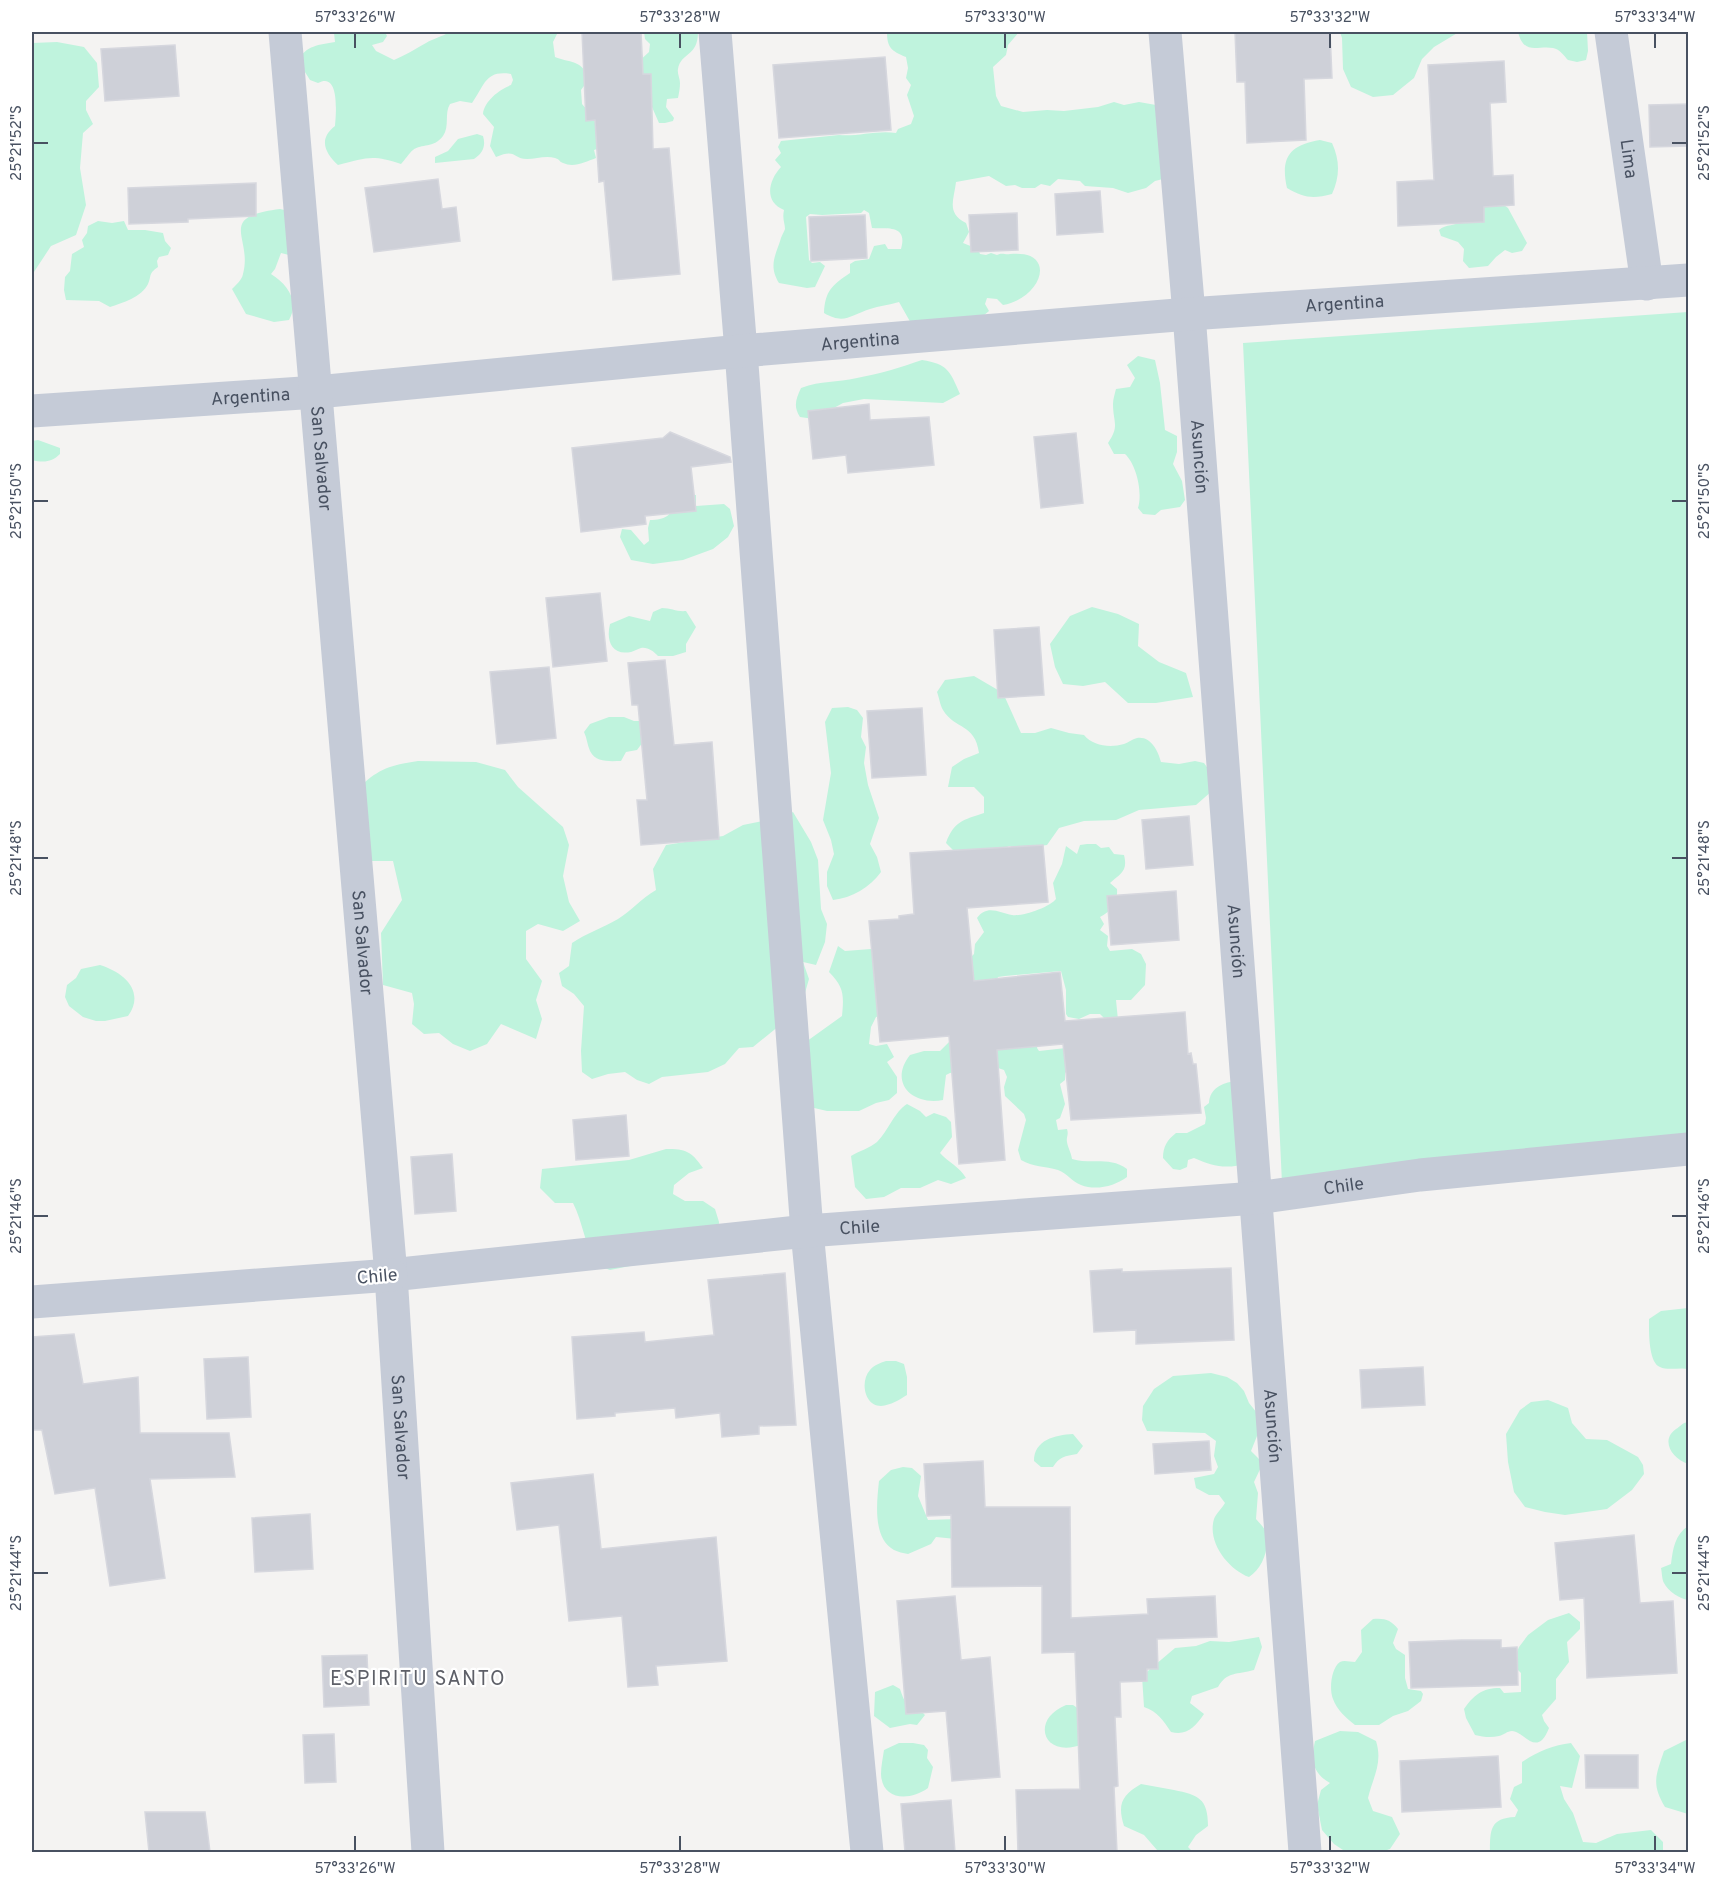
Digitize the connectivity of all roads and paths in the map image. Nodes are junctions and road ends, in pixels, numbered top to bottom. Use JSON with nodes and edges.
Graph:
{"nodes":[{"id":1,"x":285,"y":32,"type":"edge"},
{"id":2,"x":715,"y":32,"type":"edge"},
{"id":3,"x":1165,"y":32,"type":"edge"},
{"id":4,"x":1611,"y":32,"type":"edge"},
{"id":5,"x":1689,"y":280,"type":"edge"},
{"id":6,"x":1647,"y":284,"type":"junction"},
{"id":7,"x":1189,"y":315,"type":"junction"},
{"id":8,"x":741,"y":351,"type":"junction"},
{"id":9,"x":316,"y":392,"type":"junction"},
{"id":10,"x":32,"y":411,"type":"edge"},
{"id":11,"x":1689,"y":1149,"type":"edge"},
{"id":12,"x":1256,"y":1198,"type":"junction"},
{"id":13,"x":807,"y":1231,"type":"junction"},
{"id":14,"x":392,"y":1275,"type":"junction"},
{"id":15,"x":32,"y":1302,"type":"edge"},
{"id":16,"x":428,"y":1852,"type":"edge"},
{"id":17,"x":867,"y":1852,"type":"edge"},
{"id":18,"x":1305,"y":1852,"type":"edge"}],
"edges":[{"from":1,"to":9,"type":"street","name":"San Salvador"},
{"from":2,"to":8,"type":"street"},
{"from":3,"to":7,"type":"street","name":"Asunción"},
{"from":4,"to":6,"type":"street","name":"Lima"},
{"from":5,"to":6,"type":"street","name":"Argentina"},
{"from":6,"to":7,"type":"street","name":"Argentina"},
{"from":7,"to":8,"type":"street","name":"Argentina"},
{"from":7,"to":12,"type":"street","name":"Asunción"},
{"from":8,"to":9,"type":"street","name":"Argentina"},
{"from":8,"to":13,"type":"street"},
{"from":9,"to":10,"type":"street","name":"Argentina"},
{"from":9,"to":14,"type":"street","name":"San Salvador"},
{"from":11,"to":12,"type":"street","name":"Chile"},
{"from":12,"to":13,"type":"street","name":"Chile"},
{"from":12,"to":18,"type":"street","name":"Asunción"},
{"from":13,"to":14,"type":"street","name":"Chile"},
{"from":13,"to":17,"type":"street"},
{"from":14,"to":15,"type":"street","name":"Chile"},
{"from":14,"to":16,"type":"street","name":"San Salvador"}]}
